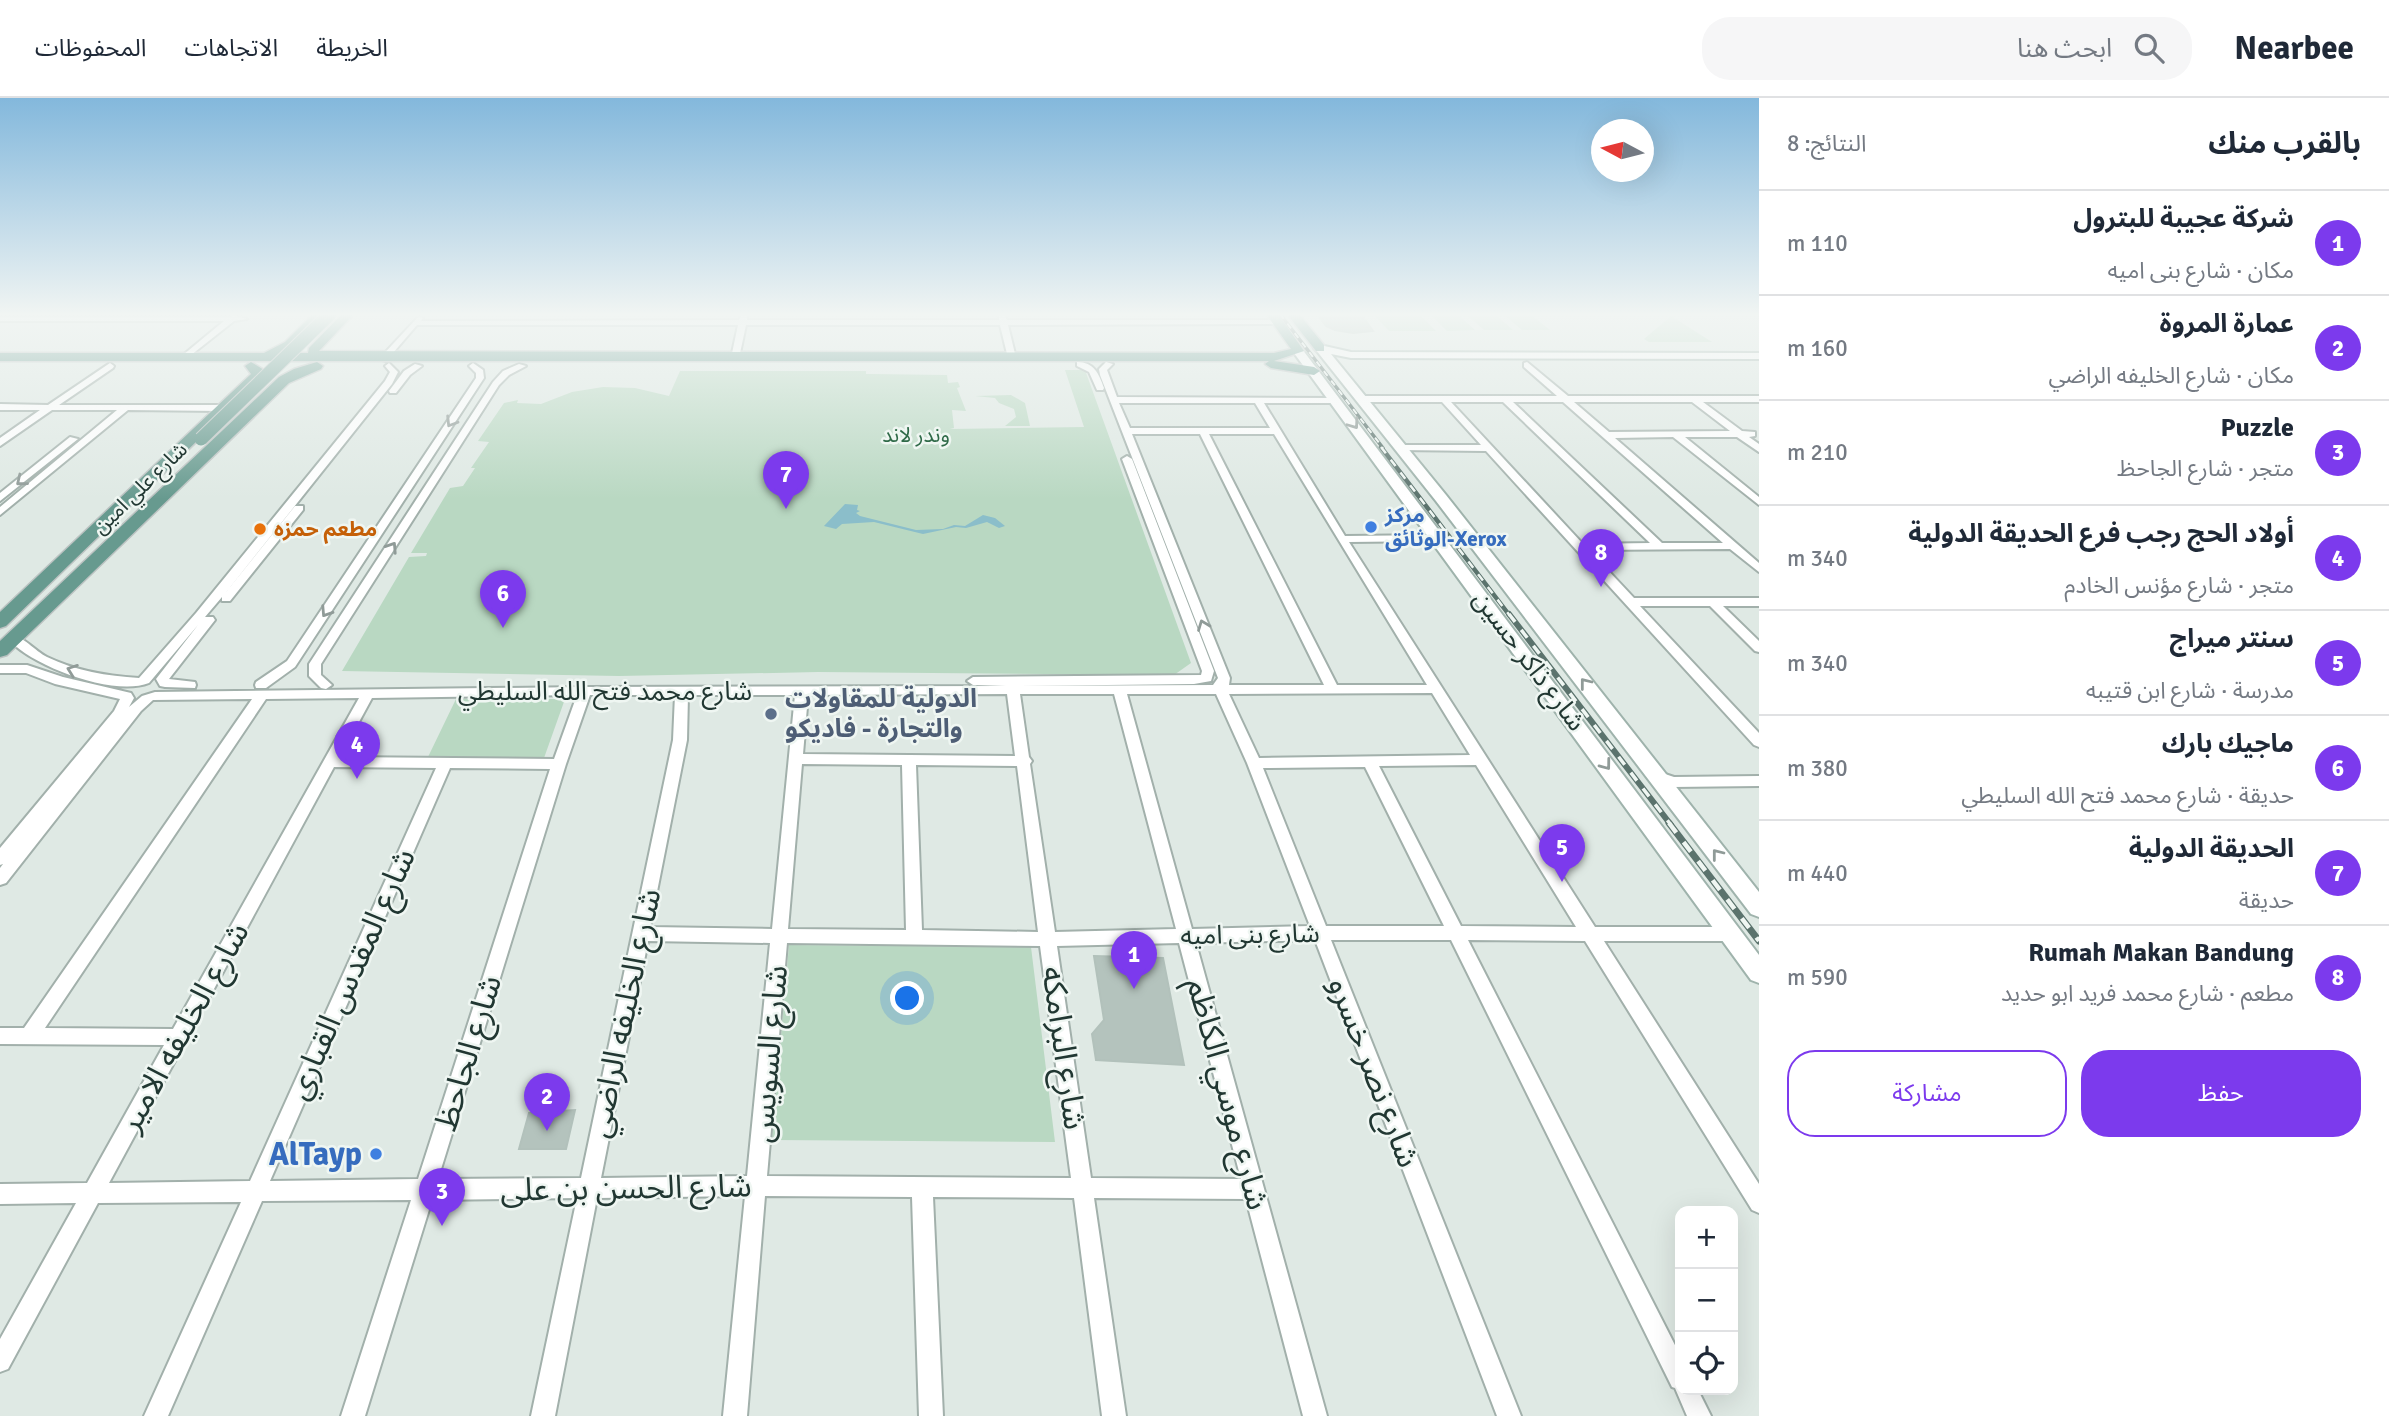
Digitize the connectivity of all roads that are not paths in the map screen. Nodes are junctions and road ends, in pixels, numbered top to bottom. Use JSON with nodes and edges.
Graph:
{"nodes":[{"id":1,"x":91,"y":376,"type":"edge"},
{"id":2,"x":256,"y":376,"type":"edge"},
{"id":3,"x":269,"y":376,"type":"edge"},
{"id":4,"x":274,"y":376,"type":"edge"},
{"id":5,"x":290,"y":376,"type":"edge"},
{"id":6,"x":388,"y":376,"type":"edge"},
{"id":7,"x":388,"y":376,"type":"edge"},
{"id":8,"x":481,"y":376,"type":"edge"},
{"id":9,"x":504,"y":376,"type":"edge"},
{"id":10,"x":1105,"y":376,"type":"edge"},
{"id":11,"x":1105,"y":376,"type":"edge"},
{"id":12,"x":1317,"y":376,"type":"edge"},
{"id":13,"x":1342,"y":376,"type":"edge"},
{"id":14,"x":1539,"y":376,"type":"edge"},
{"id":15,"x":477,"y":384,"type":"junction"},
{"id":16,"x":496,"y":384,"type":"junction"},
{"id":17,"x":276,"y":387,"type":"junction"},
{"id":18,"x":242,"y":389,"type":"junction"},
{"id":19,"x":1361,"y":399,"type":"junction"},
{"id":20,"x":1444,"y":399,"type":"junction"},
{"id":21,"x":1505,"y":399,"type":"junction"},
{"id":22,"x":1567,"y":399,"type":"junction"},
{"id":23,"x":1694,"y":399,"type":"junction"},
{"id":24,"x":1706,"y":399,"type":"junction"},
{"id":25,"x":1759,"y":399,"type":"edge"},
{"id":26,"x":1114,"y":400,"type":"junction"},
{"id":27,"x":1258,"y":400,"type":"junction"},
{"id":28,"x":1336,"y":400,"type":"junction"},
{"id":29,"x":0,"y":407,"type":"edge"},
{"id":30,"x":47,"y":407,"type":"junction"},
{"id":31,"x":112,"y":407,"type":"junction"},
{"id":32,"x":126,"y":407,"type":"junction"},
{"id":33,"x":222,"y":408,"type":"junction"},
{"id":34,"x":1276,"y":430,"type":"junction"},
{"id":35,"x":1127,"y":431,"type":"junction"},
{"id":36,"x":1203,"y":431,"type":"junction"},
{"id":37,"x":1739,"y":434,"type":"junction"},
{"id":38,"x":1607,"y":435,"type":"junction"},
{"id":39,"x":1675,"y":435,"type":"junction"},
{"id":40,"x":1755,"y":437,"type":"edge"},
{"id":41,"x":206,"y":439,"type":"junction"},
{"id":42,"x":0,"y":443,"type":"edge"},
{"id":43,"x":1488,"y":447,"type":"junction"},
{"id":44,"x":1400,"y":448,"type":"junction"},
{"id":45,"x":1759,"y":449,"type":"edge"},
{"id":46,"x":1392,"y":475,"type":"junction"},
{"id":47,"x":1425,"y":478,"type":"junction"},
{"id":48,"x":1409,"y":497,"type":"junction"},
{"id":49,"x":0,"y":498,"type":"edge"},
{"id":50,"x":1441,"y":498,"type":"junction"},
{"id":51,"x":1759,"y":502,"type":"edge"},
{"id":52,"x":0,"y":512,"type":"edge"},
{"id":53,"x":1438,"y":538,"type":"junction"},
{"id":54,"x":1342,"y":539,"type":"junction"},
{"id":55,"x":1733,"y":546,"type":"junction"},
{"id":56,"x":1580,"y":547,"type":"junction"},
{"id":57,"x":1660,"y":547,"type":"junction"},
{"id":58,"x":1759,"y":569,"type":"edge"},
{"id":59,"x":51,"y":602,"type":"junction"},
{"id":60,"x":1759,"y":602,"type":"edge"},
{"id":61,"x":1631,"y":603,"type":"junction"},
{"id":62,"x":1713,"y":603,"type":"junction"},
{"id":63,"x":0,"y":623,"type":"edge"},
{"id":64,"x":14,"y":638,"type":"junction"},
{"id":65,"x":1759,"y":649,"type":"edge"},
{"id":66,"x":0,"y":651,"type":"edge"},
{"id":67,"x":32,"y":654,"type":"junction"},
{"id":68,"x":292,"y":664,"type":"junction"},
{"id":69,"x":315,"y":664,"type":"junction"},
{"id":70,"x":17,"y":668,"type":"junction"},
{"id":71,"x":0,"y":669,"type":"edge"},
{"id":72,"x":141,"y":681,"type":"junction"},
{"id":73,"x":164,"y":681,"type":"junction"},
{"id":74,"x":1220,"y":683,"type":"junction"},
{"id":75,"x":326,"y":685,"type":"junction"},
{"id":76,"x":1013,"y":686,"type":"junction"},
{"id":77,"x":1333,"y":689,"type":"junction"},
{"id":78,"x":1437,"y":689,"type":"junction"},
{"id":79,"x":261,"y":690,"type":"junction"},
{"id":80,"x":584,"y":691,"type":"junction"},
{"id":81,"x":802,"y":691,"type":"junction"},
{"id":82,"x":1119,"y":691,"type":"junction"},
{"id":83,"x":682,"y":692,"type":"junction"},
{"id":84,"x":368,"y":693,"type":"junction"},
{"id":85,"x":127,"y":697,"type":"junction"},
{"id":86,"x":151,"y":698,"type":"junction"},
{"id":87,"x":1759,"y":742,"type":"edge"},
{"id":88,"x":796,"y":759,"type":"junction"},
{"id":89,"x":909,"y":760,"type":"junction"},
{"id":90,"x":1481,"y":760,"type":"junction"},
{"id":91,"x":1025,"y":761,"type":"junction"},
{"id":92,"x":1369,"y":761,"type":"junction"},
{"id":93,"x":330,"y":762,"type":"junction"},
{"id":94,"x":446,"y":762,"type":"junction"},
{"id":95,"x":1254,"y":763,"type":"junction"},
{"id":96,"x":559,"y":764,"type":"junction"},
{"id":97,"x":1656,"y":776,"type":"junction"},
{"id":98,"x":1759,"y":780,"type":"edge"},
{"id":99,"x":0,"y":859,"type":"edge"},
{"id":100,"x":0,"y":879,"type":"edge"},
{"id":101,"x":1759,"y":908,"type":"edge"},
{"id":102,"x":1320,"y":933,"type":"junction"},
{"id":103,"x":642,"y":934,"type":"junction"},
{"id":104,"x":780,"y":934,"type":"junction"},
{"id":105,"x":1454,"y":934,"type":"junction"},
{"id":106,"x":1591,"y":934,"type":"junction"},
{"id":107,"x":1731,"y":934,"type":"junction"},
{"id":108,"x":1186,"y":935,"type":"junction"},
{"id":109,"x":915,"y":937,"type":"junction"},
{"id":110,"x":1048,"y":939,"type":"junction"},
{"id":111,"x":1759,"y":973,"type":"edge"},
{"id":112,"x":0,"y":1036,"type":"edge"},
{"id":113,"x":29,"y":1036,"type":"junction"},
{"id":114,"x":179,"y":1037,"type":"junction"},
{"id":115,"x":757,"y":1186,"type":"junction"},
{"id":116,"x":922,"y":1187,"type":"junction"},
{"id":117,"x":588,"y":1188,"type":"junction"},
{"id":118,"x":1084,"y":1188,"type":"junction"},
{"id":119,"x":425,"y":1189,"type":"junction"},
{"id":120,"x":1253,"y":1189,"type":"junction"},
{"id":121,"x":255,"y":1191,"type":"junction"},
{"id":122,"x":92,"y":1193,"type":"junction"},
{"id":123,"x":0,"y":1194,"type":"edge"},
{"id":124,"x":1759,"y":1203,"type":"edge"},
{"id":125,"x":0,"y":1361,"type":"edge"},
{"id":126,"x":1675,"y":1369,"type":"edge"},
{"id":127,"x":1688,"y":1395,"type":"edge"},
{"id":128,"x":156,"y":1416,"type":"edge"},
{"id":129,"x":353,"y":1416,"type":"edge"},
{"id":130,"x":543,"y":1416,"type":"edge"},
{"id":131,"x":735,"y":1416,"type":"edge"},
{"id":132,"x":931,"y":1416,"type":"edge"},
{"id":133,"x":1114,"y":1416,"type":"edge"},
{"id":134,"x":1315,"y":1416,"type":"edge"},
{"id":135,"x":1509,"y":1416,"type":"edge"},
{"id":136,"x":1699,"y":1416,"type":"edge"}],
"edges":[{"from":1,"to":30,"type":"street"},
{"from":2,"to":18,"type":"main road","name":"شارع علي امين"},
{"from":3,"to":41,"type":"main road","bridge":true},
{"from":4,"to":41,"type":"main road"},
{"from":5,"to":17,"type":"main road","name":"شارع علي امين"},
{"from":6,"to":72,"type":"street"},
{"from":7,"to":73,"type":"street"},
{"from":8,"to":15,"type":"street"},
{"from":9,"to":16,"type":"street"},
{"from":10,"to":26,"type":"street","name":"شارع نصر خسرو"},
{"from":11,"to":74,"type":"street","name":"شارع نصر خسرو"},
{"from":12,"to":28,"type":"main road","name":"شارع ذاكر حسين"},
{"from":13,"to":19,"type":"main road","name":"شارع ذاكر حسين"},
{"from":14,"to":22,"type":"street"},
{"from":15,"to":16,"type":"street"},
{"from":15,"to":68,"type":"street","one_way":true},
{"from":69,"to":16,"type":"street","one_way":true},
{"from":17,"to":18,"type":"main road"},
{"from":17,"to":59,"type":"main road","name":"شارع علي امين"},
{"from":18,"to":33,"type":"main road","name":"شارع علي امين"},
{"from":19,"to":20,"type":"street"},
{"from":19,"to":44,"type":"main road","name":"شارع ذاكر حسين"},
{"from":20,"to":21,"type":"street"},
{"from":20,"to":43,"type":"street"},
{"from":21,"to":22,"type":"street"},
{"from":21,"to":57,"type":"street"},
{"from":22,"to":23,"type":"street"},
{"from":22,"to":38,"type":"street"},
{"from":23,"to":24,"type":"street"},
{"from":23,"to":37,"type":"street"},
{"from":24,"to":25,"type":"street"},
{"from":24,"to":40,"type":"street"},
{"from":26,"to":27,"type":"street"},
{"from":26,"to":35,"type":"street","name":"شارع نصر خسرو"},
{"from":27,"to":28,"type":"street"},
{"from":27,"to":34,"type":"street"},
{"from":28,"to":46,"type":"main road","name":"شارع ذاكر حسين","one_way":true},
{"from":29,"to":30,"type":"street"},
{"from":30,"to":31,"type":"street"},
{"from":30,"to":42,"type":"street"},
{"from":31,"to":32,"type":"street"},
{"from":31,"to":49,"type":"street","one_way":true},
{"from":32,"to":33,"type":"street"},
{"from":32,"to":52,"type":"street"},
{"from":33,"to":63,"type":"main road","name":"شارع علي امين"},
{"from":34,"to":36,"type":"street"},
{"from":34,"to":54,"type":"street"},
{"from":35,"to":36,"type":"street"},
{"from":74,"to":35,"type":"street","name":"شارع نصر خسرو","one_way":true},
{"from":36,"to":77,"type":"street"},
{"from":37,"to":39,"type":"street"},
{"from":37,"to":40,"type":"street"},
{"from":37,"to":45,"type":"street"},
{"from":38,"to":39,"type":"street"},
{"from":38,"to":55,"type":"street"},
{"from":39,"to":51,"type":"street"},
{"from":41,"to":59,"type":"main road"},
{"from":41,"to":63,"type":"main road"},
{"from":43,"to":44,"type":"street"},
{"from":43,"to":56,"type":"street"},
{"from":44,"to":47,"type":"main road","name":"شارع ذاكر حسين"},
{"from":46,"to":47,"type":"main road"},
{"from":46,"to":48,"type":"main road","name":"شارع ذاكر حسين"},
{"from":47,"to":50,"type":"main road","name":"شارع ذاكر حسين"},
{"from":48,"to":50,"type":"main road"},
{"from":48,"to":53,"type":"main road","name":"شارع ذاكر حسين"},
{"from":97,"to":50,"type":"main road","name":"شارع ذاكر حسين","one_way":true},
{"from":53,"to":54,"type":"street"},
{"from":53,"to":107,"type":"main road","name":"شارع ذاكر حسين","one_way":true},
{"from":54,"to":78,"type":"street"},
{"from":55,"to":57,"type":"street"},
{"from":55,"to":58,"type":"street"},
{"from":56,"to":57,"type":"street"},
{"from":56,"to":61,"type":"street"},
{"from":59,"to":64,"type":"main road","name":"شارع علي امين"},
{"from":60,"to":62,"type":"street"},
{"from":61,"to":62,"type":"street"},
{"from":61,"to":87,"type":"street"},
{"from":62,"to":65,"type":"street"},
{"from":64,"to":66,"type":"main road","name":"شارع علي امين"},
{"from":64,"to":67,"type":"street"},
{"from":67,"to":70,"type":"street"},
{"from":72,"to":67,"type":"street","one_way":true},
{"from":68,"to":69,"type":"street"},
{"from":68,"to":79,"type":"street"},
{"from":69,"to":75,"type":"street"},
{"from":70,"to":71,"type":"street"},
{"from":70,"to":85,"type":"street"},
{"from":72,"to":73,"type":"street","name":"شارع محمد فتح الله السليطي"},
{"from":72,"to":85,"type":"street"},
{"from":73,"to":79,"type":"street","name":"شارع محمد فتح الله السليطي"},
{"from":73,"to":86,"type":"street"},
{"from":74,"to":76,"type":"street","name":"شارع محمد فتح الله السليطي"},
{"from":74,"to":77,"type":"street"},
{"from":74,"to":82,"type":"street","name":"شارع محمد فتح الله السليطي"},
{"from":74,"to":95,"type":"street","name":"شارع نصر خسرو"},
{"from":75,"to":76,"type":"street","name":"شارع محمد فتح الله السليطي"},
{"from":75,"to":79,"type":"street","name":"شارع محمد فتح الله السليطي"},
{"from":76,"to":81,"type":"street","name":"شارع محمد فتح الله السليطي"},
{"from":76,"to":82,"type":"street","name":"شارع محمد فتح الله السليطي"},
{"from":76,"to":91,"type":"street","name":"شارع البرامكه"},
{"from":77,"to":78,"type":"street"},
{"from":78,"to":90,"type":"street"},
{"from":79,"to":84,"type":"street","name":"شارع محمد فتح الله السليطي"},
{"from":79,"to":86,"type":"street","name":"شارع محمد فتح الله السليطي"},
{"from":79,"to":113,"type":"street"},
{"from":80,"to":83,"type":"street","name":"شارع محمد فتح الله السليطي"},
{"from":80,"to":84,"type":"street","name":"شارع محمد فتح الله السليطي"},
{"from":80,"to":96,"type":"street","name":"شارع الجاحظ"},
{"from":81,"to":83,"type":"street","name":"شارع محمد فتح الله السليطي"},
{"from":81,"to":88,"type":"street","name":"شارع السويس"},
{"from":82,"to":108,"type":"street","name":"شارع موسي الكاظم"},
{"from":83,"to":103,"type":"street","name":"شارع الخليفه الراضي"},
{"from":84,"to":93,"type":"street","name":"شارع الخليفه الامير"},
{"from":85,"to":86,"type":"street","name":"شارع محمد فتح الله السليطي"},
{"from":85,"to":99,"type":"street"},
{"from":86,"to":100,"type":"street"},
{"from":88,"to":89,"type":"street"},
{"from":88,"to":104,"type":"street","name":"شارع السويس"},
{"from":89,"to":91,"type":"street"},
{"from":89,"to":109,"type":"street"},
{"from":90,"to":92,"type":"street"},
{"from":90,"to":106,"type":"street"},
{"from":91,"to":110,"type":"street","name":"شارع البرامكه"},
{"from":92,"to":95,"type":"street"},
{"from":92,"to":105,"type":"street"},
{"from":93,"to":94,"type":"street"},
{"from":93,"to":114,"type":"street","name":"شارع الخليفه الامير"},
{"from":94,"to":96,"type":"street"},
{"from":94,"to":121,"type":"street","name":"شارع المقدس القباري"},
{"from":95,"to":102,"type":"street","name":"شارع نصر خسرو"},
{"from":96,"to":119,"type":"street","name":"شارع الجاحظ"},
{"from":97,"to":98,"type":"street"},
{"from":101,"to":97,"type":"main road","name":"شارع ذاكر حسين","one_way":true},
{"from":102,"to":105,"type":"street","name":"شارع بنى اميه"},
{"from":102,"to":108,"type":"street","name":"شارع بنى اميه"},
{"from":102,"to":135,"type":"street","name":"شارع نصر خسرو"},
{"from":103,"to":104,"type":"street","name":"شارع بنى اميه"},
{"from":103,"to":117,"type":"street","name":"شارع الخليفه الراضي"},
{"from":104,"to":109,"type":"street","name":"شارع بنى اميه"},
{"from":104,"to":115,"type":"street","name":"شارع السويس"},
{"from":105,"to":106,"type":"street","name":"شارع بنى اميه"},
{"from":105,"to":126,"type":"street"},
{"from":106,"to":107,"type":"street","name":"شارع بنى اميه"},
{"from":106,"to":124,"type":"street"},
{"from":107,"to":111,"type":"main road","name":"شارع ذاكر حسين"},
{"from":108,"to":110,"type":"street","name":"شارع بنى اميه"},
{"from":108,"to":120,"type":"street","name":"شارع موسي الكاظم"},
{"from":109,"to":110,"type":"street","name":"شارع بنى اميه"},
{"from":110,"to":118,"type":"street","name":"شارع البرامكه"},
{"from":112,"to":113,"type":"street"},
{"from":113,"to":114,"type":"street"},
{"from":114,"to":122,"type":"street","name":"شارع الخليفه الامير"},
{"from":115,"to":116,"type":"street","name":"شارع الحسن بن على"},
{"from":115,"to":117,"type":"street","name":"شارع الحسن بن على"},
{"from":115,"to":131,"type":"street","name":"شارع السويس"},
{"from":116,"to":118,"type":"street","name":"شارع الحسن بن على"},
{"from":116,"to":132,"type":"street"},
{"from":117,"to":119,"type":"street","name":"شارع الحسن بن على"},
{"from":117,"to":130,"type":"street","name":"شارع الخليفه الراضي"},
{"from":118,"to":120,"type":"street","name":"شارع الحسن بن على"},
{"from":118,"to":133,"type":"street","name":"شارع البرامكه"},
{"from":119,"to":121,"type":"street","name":"شارع الحسن بن على"},
{"from":119,"to":129,"type":"street","name":"شارع الجاحظ"},
{"from":120,"to":134,"type":"street","name":"شارع موسي الكاظم"},
{"from":121,"to":122,"type":"street","name":"شارع الحسن بن على"},
{"from":121,"to":128,"type":"street","name":"شارع المقدس القباري"},
{"from":122,"to":123,"type":"street","name":"شارع الحسن بن على"},
{"from":122,"to":125,"type":"street","name":"شارع الخليفه الامير"},
{"from":127,"to":136,"type":"street"}]}
